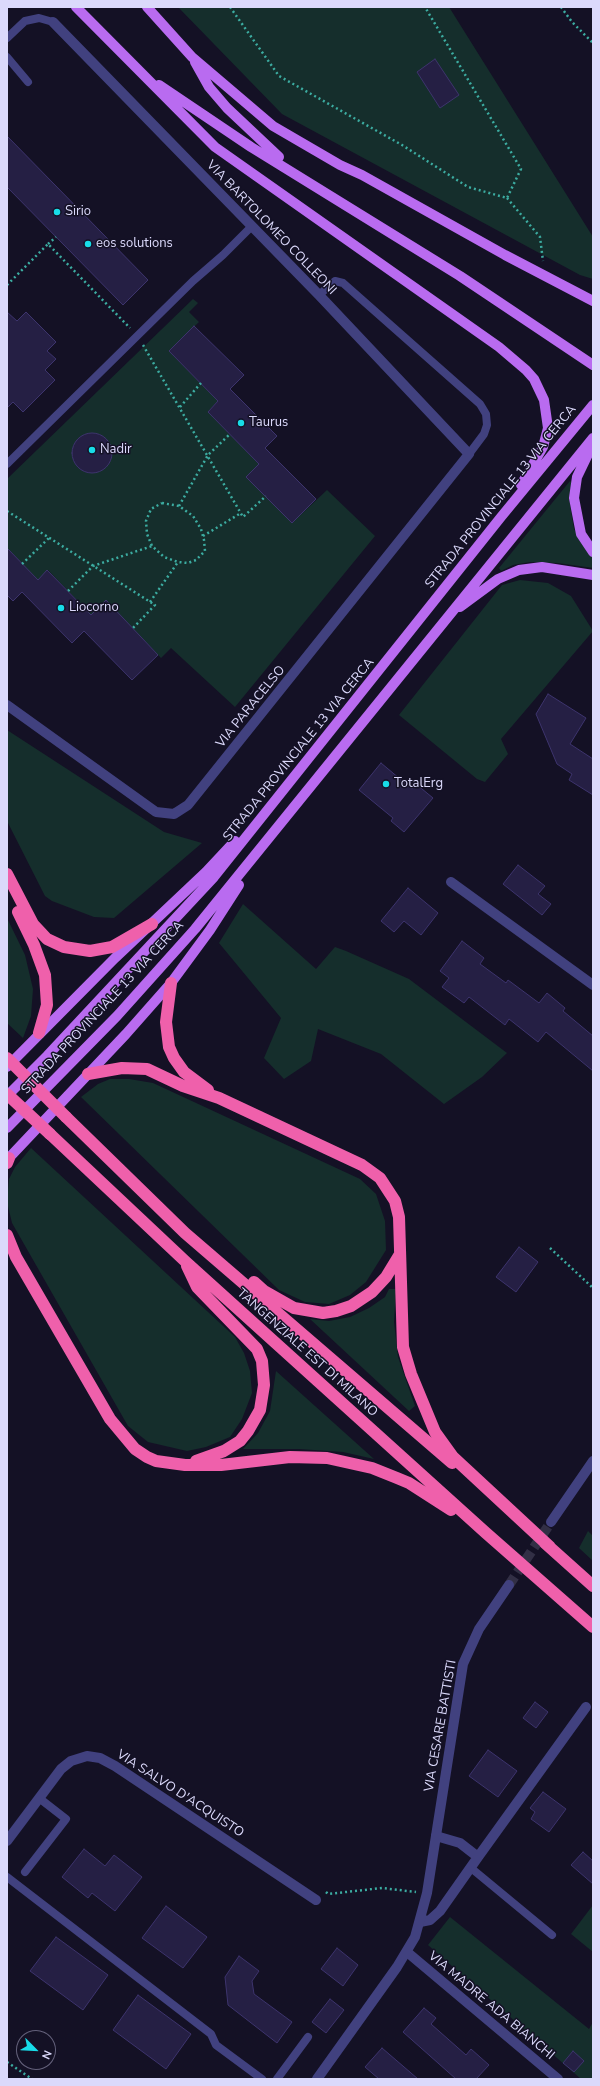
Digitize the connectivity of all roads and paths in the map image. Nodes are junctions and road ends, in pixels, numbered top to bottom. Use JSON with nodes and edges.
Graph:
{"nodes":[{"id":1,"x":76,"y":7,"type":"edge"},
{"id":2,"x":147,"y":7,"type":"edge"},
{"id":3,"x":230,"y":7,"type":"edge"},
{"id":4,"x":425,"y":7,"type":"edge"},
{"id":5,"x":561,"y":7,"type":"edge"},
{"id":6,"x":53,"y":22,"type":"joint"},
{"id":7,"x":7,"y":38,"type":"edge"},
{"id":8,"x":593,"y":42,"type":"edge"},
{"id":9,"x":7,"y":57,"type":"edge"},
{"id":10,"x":192,"y":57,"type":"junction"},
{"id":11,"x":145,"y":77,"type":"junction"},
{"id":12,"x":28,"y":82,"type":"dead end"},
{"id":13,"x":304,"y":178,"type":"junction"},
{"id":14,"x":507,"y":198,"type":"junction"},
{"id":15,"x":251,"y":227,"type":"junction"},
{"id":16,"x":56,"y":237,"type":"dead end"},
{"id":17,"x":48,"y":244,"type":"junction"},
{"id":18,"x":546,"y":276,"type":"junction"},
{"id":19,"x":7,"y":285,"type":"edge"},
{"id":20,"x":319,"y":296,"type":"junction"},
{"id":21,"x":593,"y":301,"type":"edge"},
{"id":22,"x":137,"y":336,"type":"junction"},
{"id":23,"x":593,"y":366,"type":"edge"},
{"id":24,"x":201,"y":383,"type":"dead end"},
{"id":25,"x":593,"y":405,"type":"edge"},
{"id":26,"x":180,"y":407,"type":"junction"},
{"id":27,"x":230,"y":434,"type":"dead end"},
{"id":28,"x":593,"y":438,"type":"edge"},
{"id":29,"x":593,"y":444,"type":"edge"},
{"id":30,"x":469,"y":454,"type":"junction"},
{"id":31,"x":208,"y":455,"type":"junction"},
{"id":32,"x":7,"y":464,"type":"edge"},
{"id":33,"x":266,"y":496,"type":"dead end"},
{"id":34,"x":179,"y":506,"type":"junction"},
{"id":35,"x":7,"y":511,"type":"edge"},
{"id":36,"x":241,"y":513,"type":"junction"},
{"id":37,"x":501,"y":517,"type":"junction"},
{"id":38,"x":203,"y":536,"type":"junction"},
{"id":39,"x":49,"y":538,"type":"junction"},
{"id":40,"x":152,"y":546,"type":"junction"},
{"id":41,"x":593,"y":552,"type":"edge"},
{"id":42,"x":178,"y":562,"type":"junction"},
{"id":43,"x":22,"y":564,"type":"dead end"},
{"id":44,"x":94,"y":566,"type":"junction"},
{"id":45,"x":593,"y":575,"type":"edge"},
{"id":46,"x":68,"y":592,"type":"dead end"},
{"id":47,"x":150,"y":602,"type":"junction"},
{"id":48,"x":448,"y":617,"type":"junction"},
{"id":49,"x":133,"y":628,"type":"dead end"},
{"id":50,"x":7,"y":705,"type":"edge"},
{"id":51,"x":280,"y":795,"type":"junction"},
{"id":52,"x":267,"y":842,"type":"junction"},
{"id":53,"x":7,"y":874,"type":"edge"},
{"id":54,"x":451,"y":882,"type":"dead end"},
{"id":55,"x":7,"y":892,"type":"edge"},
{"id":56,"x":152,"y":924,"type":"junction"},
{"id":57,"x":171,"y":982,"type":"junction"},
{"id":58,"x":593,"y":985,"type":"edge"},
{"id":59,"x":39,"y":1033,"type":"junction"},
{"id":60,"x":7,"y":1058,"type":"edge"},
{"id":61,"x":7,"y":1067,"type":"edge"},
{"id":62,"x":88,"y":1074,"type":"junction"},
{"id":63,"x":7,"y":1095,"type":"edge"},
{"id":64,"x":219,"y":1098,"type":"junction"},
{"id":65,"x":7,"y":1128,"type":"edge"},
{"id":66,"x":8,"y":1160,"type":"edge"},
{"id":67,"x":185,"y":1233,"type":"junction"},
{"id":68,"x":7,"y":1235,"type":"edge"},
{"id":69,"x":550,"y":1248,"type":"dead end"},
{"id":70,"x":12,"y":1253,"type":"edge"},
{"id":71,"x":400,"y":1254,"type":"junction"},
{"id":72,"x":186,"y":1262,"type":"junction"},
{"id":73,"x":593,"y":1288,"type":"edge"},
{"id":74,"x":593,"y":1461,"type":"edge"},
{"id":75,"x":185,"y":1465,"type":"junction"},
{"id":76,"x":551,"y":1522,"type":"tunnel mouth"},
{"id":77,"x":486,"y":1533,"type":"junction"},
{"id":78,"x":550,"y":1547,"type":"junction"},
{"id":79,"x":509,"y":1585,"type":"tunnel mouth"},
{"id":80,"x":593,"y":1586,"type":"edge"},
{"id":81,"x":593,"y":1627,"type":"edge"},
{"id":82,"x":586,"y":1707,"type":"dead end"},
{"id":83,"x":39,"y":1798,"type":"junction"},
{"id":84,"x":436,"y":1836,"type":"junction"},
{"id":85,"x":7,"y":1841,"type":"edge"},
{"id":86,"x":478,"y":1857,"type":"junction"},
{"id":87,"x":471,"y":1868,"type":"junction"},
{"id":88,"x":25,"y":1872,"type":"dead end"},
{"id":89,"x":7,"y":1877,"type":"edge"},
{"id":90,"x":316,"y":1900,"type":"dead end"},
{"id":91,"x":420,"y":1922,"type":"junction"},
{"id":92,"x":552,"y":1935,"type":"dead end"},
{"id":93,"x":407,"y":1952,"type":"junction"},
{"id":94,"x":308,"y":2037,"type":"dead end"},
{"id":95,"x":7,"y":2062,"type":"edge"},
{"id":96,"x":32,"y":2079,"type":"edge"},
{"id":97,"x":262,"y":2079,"type":"edge"},
{"id":98,"x":277,"y":2079,"type":"edge"},
{"id":99,"x":317,"y":2079,"type":"edge"},
{"id":100,"x":558,"y":2079,"type":"edge"}],
"edges":[{"from":1,"to":11,"type":"main road"},
{"from":2,"to":10,"type":"main road"},
{"from":3,"to":14,"type":"path"},
{"from":4,"to":14,"type":"path"},
{"from":5,"to":8,"type":"path"},
{"from":6,"to":7,"type":"lane"},
{"from":6,"to":15,"type":"street","name":"VIA BARTOLOMEO COLLEONI"},
{"from":9,"to":12,"type":"lane"},
{"from":10,"to":13,"type":"main road"},
{"from":10,"to":18,"type":"main road"},
{"from":11,"to":13,"type":"main road"},
{"from":11,"to":37,"type":"main road"},
{"from":13,"to":23,"type":"main road"},
{"from":14,"to":18,"type":"path"},
{"from":15,"to":20,"type":"street","name":"VIA BARTOLOMEO COLLEONI"},
{"from":15,"to":22,"type":"lane"},
{"from":16,"to":17,"type":"path"},
{"from":17,"to":19,"type":"path"},
{"from":17,"to":22,"type":"path"},
{"from":18,"to":21,"type":"main road"},
{"from":20,"to":30,"type":"street","name":"VIA BARTOLOMEO COLLEONI"},
{"from":20,"to":30,"type":"lane"},
{"from":22,"to":26,"type":"path"},
{"from":22,"to":32,"type":"lane"},
{"from":24,"to":26,"type":"path"},
{"from":25,"to":37,"type":"main road","name":"STRADA PROVINCIALE 13 VIA CERCA"},
{"from":26,"to":31,"type":"path"},
{"from":27,"to":31,"type":"path"},
{"from":28,"to":48,"type":"main road","name":"STRADA PROVINCIALE 13 VIA CERCA"},
{"from":29,"to":41,"type":"main road"},
{"from":30,"to":50,"type":"street","name":"VIA PARACELSO"},
{"from":31,"to":34,"type":"path"},
{"from":31,"to":36,"type":"path"},
{"from":33,"to":36,"type":"path"},
{"from":34,"to":38,"type":"path"},
{"from":34,"to":40,"type":"path"},
{"from":35,"to":39,"type":"path"},
{"from":36,"to":38,"type":"path"},
{"from":37,"to":51,"type":"main road","name":"STRADA PROVINCIALE 13 VIA CERCA"},
{"from":38,"to":42,"type":"path"},
{"from":39,"to":43,"type":"path"},
{"from":39,"to":44,"type":"path"},
{"from":40,"to":42,"type":"path"},
{"from":40,"to":44,"type":"path"},
{"from":42,"to":47,"type":"path"},
{"from":44,"to":46,"type":"path"},
{"from":44,"to":47,"type":"path"},
{"from":45,"to":48,"type":"main road"},
{"from":47,"to":49,"type":"path"},
{"from":48,"to":52,"type":"main road","name":"STRADA PROVINCIALE 13 VIA CERCA"},
{"from":51,"to":56,"type":"main road"},
{"from":51,"to":63,"type":"main road","name":"STRADA PROVINCIALE 13 VIA CERCA"},
{"from":52,"to":57,"type":"main road"},
{"from":52,"to":65,"type":"main road","name":"STRADA PROVINCIALE 13 VIA CERCA"},
{"from":53,"to":56,"type":"highway"},
{"from":54,"to":58,"type":"street"},
{"from":55,"to":59,"type":"highway"},
{"from":56,"to":59,"type":"main road"},
{"from":57,"to":62,"type":"main road"},
{"from":57,"to":64,"type":"highway"},
{"from":59,"to":61,"type":"main road"},
{"from":60,"to":67,"type":"highway","name":"TANGENZIALE EST DI MILANO","bridge":true},
{"from":62,"to":64,"type":"highway"},
{"from":62,"to":66,"type":"main road"},
{"from":63,"to":72,"type":"highway","name":"TANGENZIALE EST DI MILANO","bridge":true},
{"from":64,"to":71,"type":"highway"},
{"from":67,"to":71,"type":"highway"},
{"from":67,"to":78,"type":"highway","name":"TANGENZIALE EST DI MILANO"},
{"from":68,"to":70,"type":"highway"},
{"from":69,"to":73,"type":"path"},
{"from":70,"to":75,"type":"highway"},
{"from":71,"to":78,"type":"highway"},
{"from":72,"to":75,"type":"highway"},
{"from":72,"to":77,"type":"highway","name":"TANGENZIALE EST DI MILANO"},
{"from":74,"to":76,"type":"street"},
{"from":75,"to":77,"type":"highway"},
{"from":77,"to":81,"type":"highway","name":"TANGENZIALE EST DI MILANO"},
{"from":78,"to":80,"type":"highway","name":"TANGENZIALE EST DI MILANO"},
{"from":79,"to":84,"type":"street","name":"VIA CESARE BATTISTI"},
{"from":82,"to":86,"type":"street"},
{"from":83,"to":85,"type":"street","name":"VIA SALVO D'ACQUISTO"},
{"from":83,"to":88,"type":"lane"},
{"from":83,"to":90,"type":"street","name":"VIA SALVO D'ACQUISTO"},
{"from":84,"to":86,"type":"street"},
{"from":84,"to":91,"type":"street","name":"VIA CESARE BATTISTI"},
{"from":86,"to":87,"type":"street"},
{"from":87,"to":91,"type":"street"},
{"from":87,"to":92,"type":"lane"},
{"from":89,"to":97,"type":"lane"},
{"from":91,"to":93,"type":"street","name":"VIA CESARE BATTISTI"},
{"from":93,"to":99,"type":"street","name":"VIA CESARE BATTISTI"},
{"from":93,"to":100,"type":"street","name":"VIA MADRE ADA BIANCHI"},
{"from":94,"to":98,"type":"lane"},
{"from":95,"to":96,"type":"path"}]}
